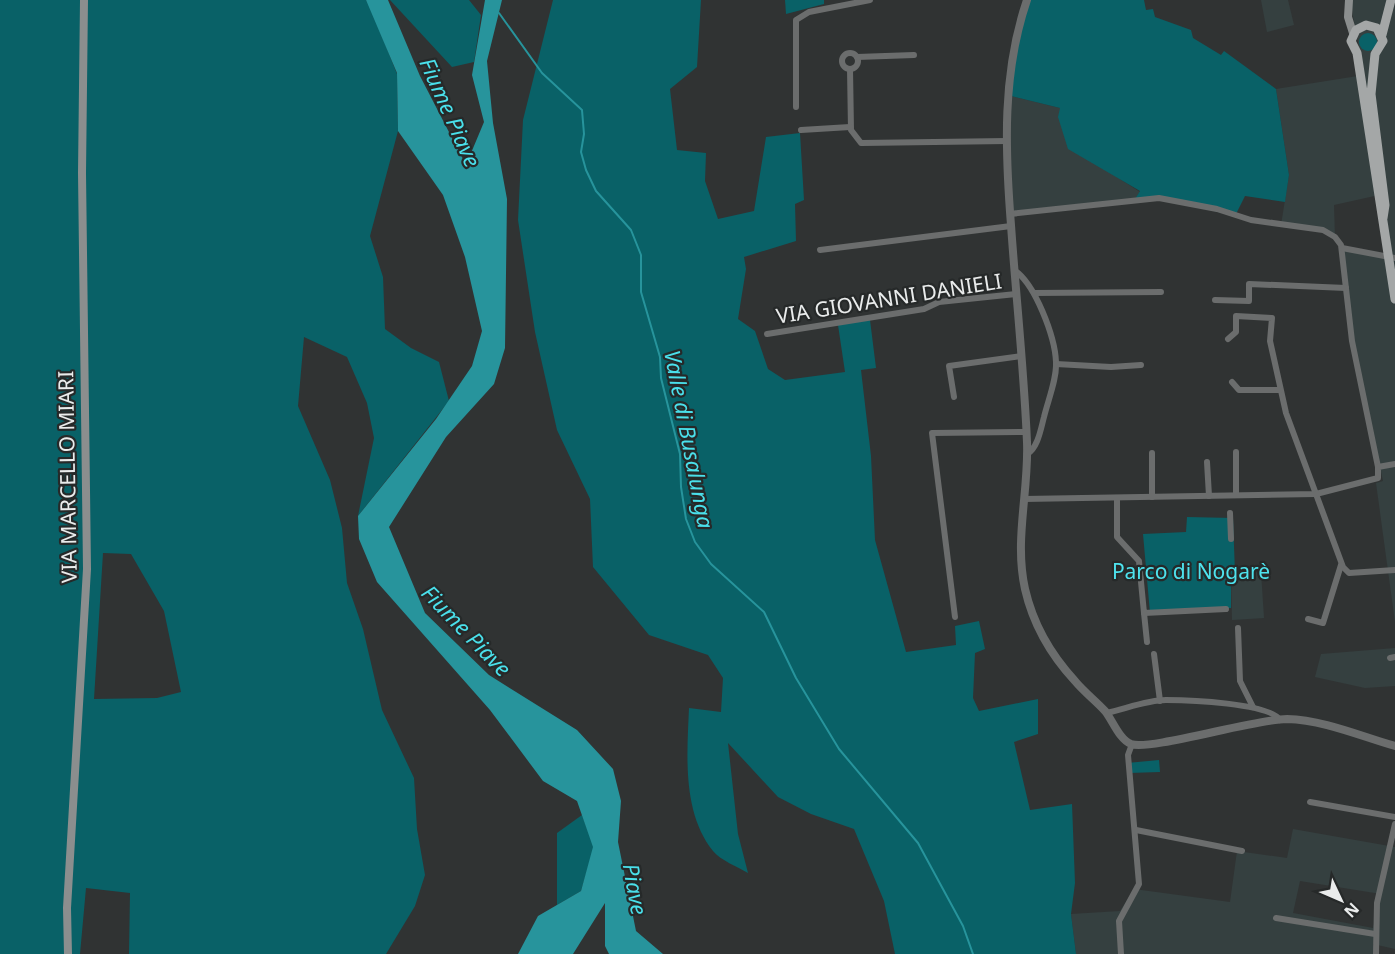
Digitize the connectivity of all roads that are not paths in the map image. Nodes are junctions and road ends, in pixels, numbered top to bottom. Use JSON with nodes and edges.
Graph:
{"nodes":[{"id":1,"x":84,"y":0,"type":"edge"},
{"id":2,"x":870,"y":0,"type":"edge"},
{"id":3,"x":1027,"y":0,"type":"edge"},
{"id":4,"x":1349,"y":3,"type":"edge"},
{"id":5,"x":1391,"y":3,"type":"edge"},
{"id":6,"x":1363,"y":25,"type":"junction"},
{"id":7,"x":1373,"y":26,"type":"junction"},
{"id":8,"x":1353,"y":33,"type":"junction"},
{"id":9,"x":1382,"y":35,"type":"junction"},
{"id":10,"x":1357,"y":53,"type":"junction"},
{"id":11,"x":1375,"y":54,"type":"junction"},
{"id":12,"x":914,"y":55,"type":"dead end"},
{"id":13,"x":857,"y":57,"type":"junction"},
{"id":14,"x":850,"y":69,"type":"junction"},
{"id":15,"x":796,"y":107,"type":"dead end"},
{"id":16,"x":850,"y":127,"type":"junction"},
{"id":17,"x":801,"y":130,"type":"dead end"},
{"id":18,"x":1007,"y":141,"type":"junction"},
{"id":19,"x":1010,"y":214,"type":"junction"},
{"id":20,"x":1383,"y":218,"type":"junction"},
{"id":21,"x":1011,"y":226,"type":"junction"},
{"id":22,"x":1342,"y":248,"type":"junction"},
{"id":23,"x":820,"y":250,"type":"dead end"},
{"id":24,"x":1392,"y":258,"type":"edge"},
{"id":25,"x":1014,"y":270,"type":"junction"},
{"id":26,"x":1346,"y":288,"type":"junction"},
{"id":27,"x":1161,"y":292,"type":"dead end"},
{"id":28,"x":1034,"y":293,"type":"junction"},
{"id":29,"x":1016,"y":294,"type":"junction"},
{"id":30,"x":1395,"y":299,"type":"edge"},
{"id":31,"x":1215,"y":300,"type":"dead end"},
{"id":32,"x":767,"y":334,"type":"dead end"},
{"id":33,"x":1228,"y":339,"type":"dead end"},
{"id":34,"x":1021,"y":356,"type":"junction"},
{"id":35,"x":1056,"y":364,"type":"junction"},
{"id":36,"x":1141,"y":364,"type":"dead end"},
{"id":37,"x":1232,"y":382,"type":"dead end"},
{"id":38,"x":1280,"y":390,"type":"junction"},
{"id":39,"x":954,"y":397,"type":"dead end"},
{"id":40,"x":1027,"y":432,"type":"junction"},
{"id":41,"x":1236,"y":452,"type":"dead end"},
{"id":42,"x":1152,"y":453,"type":"dead end"},
{"id":43,"x":1027,"y":454,"type":"junction"},
{"id":44,"x":1207,"y":462,"type":"dead end"},
{"id":45,"x":1395,"y":464,"type":"edge"},
{"id":46,"x":1378,"y":467,"type":"junction"},
{"id":47,"x":1316,"y":494,"type":"junction"},
{"id":48,"x":1236,"y":495,"type":"junction"},
{"id":49,"x":1209,"y":496,"type":"junction"},
{"id":50,"x":1152,"y":497,"type":"junction"},
{"id":51,"x":1117,"y":498,"type":"junction"},
{"id":52,"x":1024,"y":499,"type":"junction"},
{"id":53,"x":1230,"y":513,"type":"dead end"},
{"id":54,"x":1231,"y":539,"type":"dead end"},
{"id":55,"x":1341,"y":565,"type":"junction"},
{"id":56,"x":1395,"y":570,"type":"edge"},
{"id":57,"x":1226,"y":609,"type":"dead end"},
{"id":58,"x":1144,"y":613,"type":"junction"},
{"id":59,"x":956,"y":617,"type":"dead end"},
{"id":60,"x":1308,"y":619,"type":"dead end"},
{"id":61,"x":1238,"y":628,"type":"dead end"},
{"id":62,"x":1147,"y":642,"type":"dead end"},
{"id":63,"x":1154,"y":654,"type":"dead end"},
{"id":64,"x":1160,"y":701,"type":"junction"},
{"id":65,"x":1253,"y":708,"type":"junction"},
{"id":66,"x":1106,"y":713,"type":"junction"},
{"id":67,"x":1280,"y":720,"type":"junction"},
{"id":68,"x":1129,"y":743,"type":"junction"},
{"id":69,"x":1395,"y":746,"type":"edge"},
{"id":70,"x":1310,"y":802,"type":"dead end"},
{"id":71,"x":1395,"y":817,"type":"edge"},
{"id":72,"x":1395,"y":824,"type":"edge"},
{"id":73,"x":1136,"y":830,"type":"junction"},
{"id":74,"x":1242,"y":851,"type":"dead end"},
{"id":75,"x":1276,"y":918,"type":"dead end"},
{"id":76,"x":1375,"y":933,"type":"junction"},
{"id":77,"x":68,"y":954,"type":"edge"},
{"id":78,"x":1121,"y":954,"type":"edge"},
{"id":79,"x":1376,"y":954,"type":"edge"}],
"edges":[{"from":1,"to":77,"type":"main road","name":"VIA MARCELLO MIARI"},
{"from":2,"to":15,"type":"street"},
{"from":3,"to":18,"type":"street"},
{"from":4,"to":6,"type":"main road"},
{"from":4,"to":8,"type":"main road"},
{"from":5,"to":7,"type":"main road"},
{"from":5,"to":9,"type":"main road"},
{"from":6,"to":7,"type":"main road"},
{"from":6,"to":8,"type":"main road"},
{"from":7,"to":9,"type":"main road"},
{"from":8,"to":10,"type":"main road"},
{"from":9,"to":11,"type":"main road"},
{"from":10,"to":11,"type":"main road"},
{"from":10,"to":20,"type":"main road"},
{"from":11,"to":20,"type":"main road"},
{"from":12,"to":13,"type":"street"},
{"from":13,"to":14,"type":"street"},
{"from":13,"to":14,"type":"street"},
{"from":14,"to":16,"type":"street"},
{"from":16,"to":17,"type":"street"},
{"from":16,"to":18,"type":"street"},
{"from":18,"to":19,"type":"street"},
{"from":19,"to":21,"type":"street"},
{"from":19,"to":22,"type":"street"},
{"from":20,"to":24,"type":"main road"},
{"from":21,"to":23,"type":"street"},
{"from":21,"to":25,"type":"street"},
{"from":22,"to":24,"type":"street"},
{"from":22,"to":26,"type":"street"},
{"from":24,"to":30,"type":"main road"},
{"from":25,"to":28,"type":"street"},
{"from":25,"to":29,"type":"street"},
{"from":26,"to":31,"type":"street"},
{"from":26,"to":46,"type":"street"},
{"from":27,"to":28,"type":"street"},
{"from":28,"to":35,"type":"street"},
{"from":29,"to":32,"type":"street","name":"VIA GIOVANNI DANIELI"},
{"from":29,"to":34,"type":"street"},
{"from":33,"to":38,"type":"street"},
{"from":34,"to":39,"type":"street"},
{"from":34,"to":40,"type":"street"},
{"from":35,"to":36,"type":"street"},
{"from":35,"to":43,"type":"street"},
{"from":37,"to":38,"type":"street"},
{"from":38,"to":47,"type":"street"},
{"from":40,"to":43,"type":"street"},
{"from":40,"to":59,"type":"street"},
{"from":41,"to":48,"type":"street"},
{"from":42,"to":50,"type":"street"},
{"from":43,"to":52,"type":"street"},
{"from":44,"to":49,"type":"street"},
{"from":45,"to":46,"type":"street"},
{"from":46,"to":47,"type":"street"},
{"from":47,"to":48,"type":"street"},
{"from":47,"to":55,"type":"street"},
{"from":48,"to":49,"type":"street"},
{"from":49,"to":50,"type":"street"},
{"from":50,"to":51,"type":"street"},
{"from":51,"to":52,"type":"street"},
{"from":51,"to":58,"type":"street"},
{"from":52,"to":66,"type":"street"},
{"from":53,"to":54,"type":"street"},
{"from":55,"to":56,"type":"street"},
{"from":55,"to":60,"type":"street"},
{"from":57,"to":58,"type":"street"},
{"from":58,"to":62,"type":"street"},
{"from":61,"to":65,"type":"street"},
{"from":63,"to":64,"type":"street"},
{"from":64,"to":65,"type":"street"},
{"from":64,"to":66,"type":"street"},
{"from":65,"to":67,"type":"street"},
{"from":66,"to":68,"type":"street"},
{"from":67,"to":68,"type":"street"},
{"from":67,"to":69,"type":"street"},
{"from":68,"to":73,"type":"street"},
{"from":70,"to":71,"type":"street"},
{"from":72,"to":76,"type":"street"},
{"from":73,"to":74,"type":"street"},
{"from":73,"to":78,"type":"street"},
{"from":75,"to":76,"type":"street"},
{"from":76,"to":79,"type":"street"}]}
